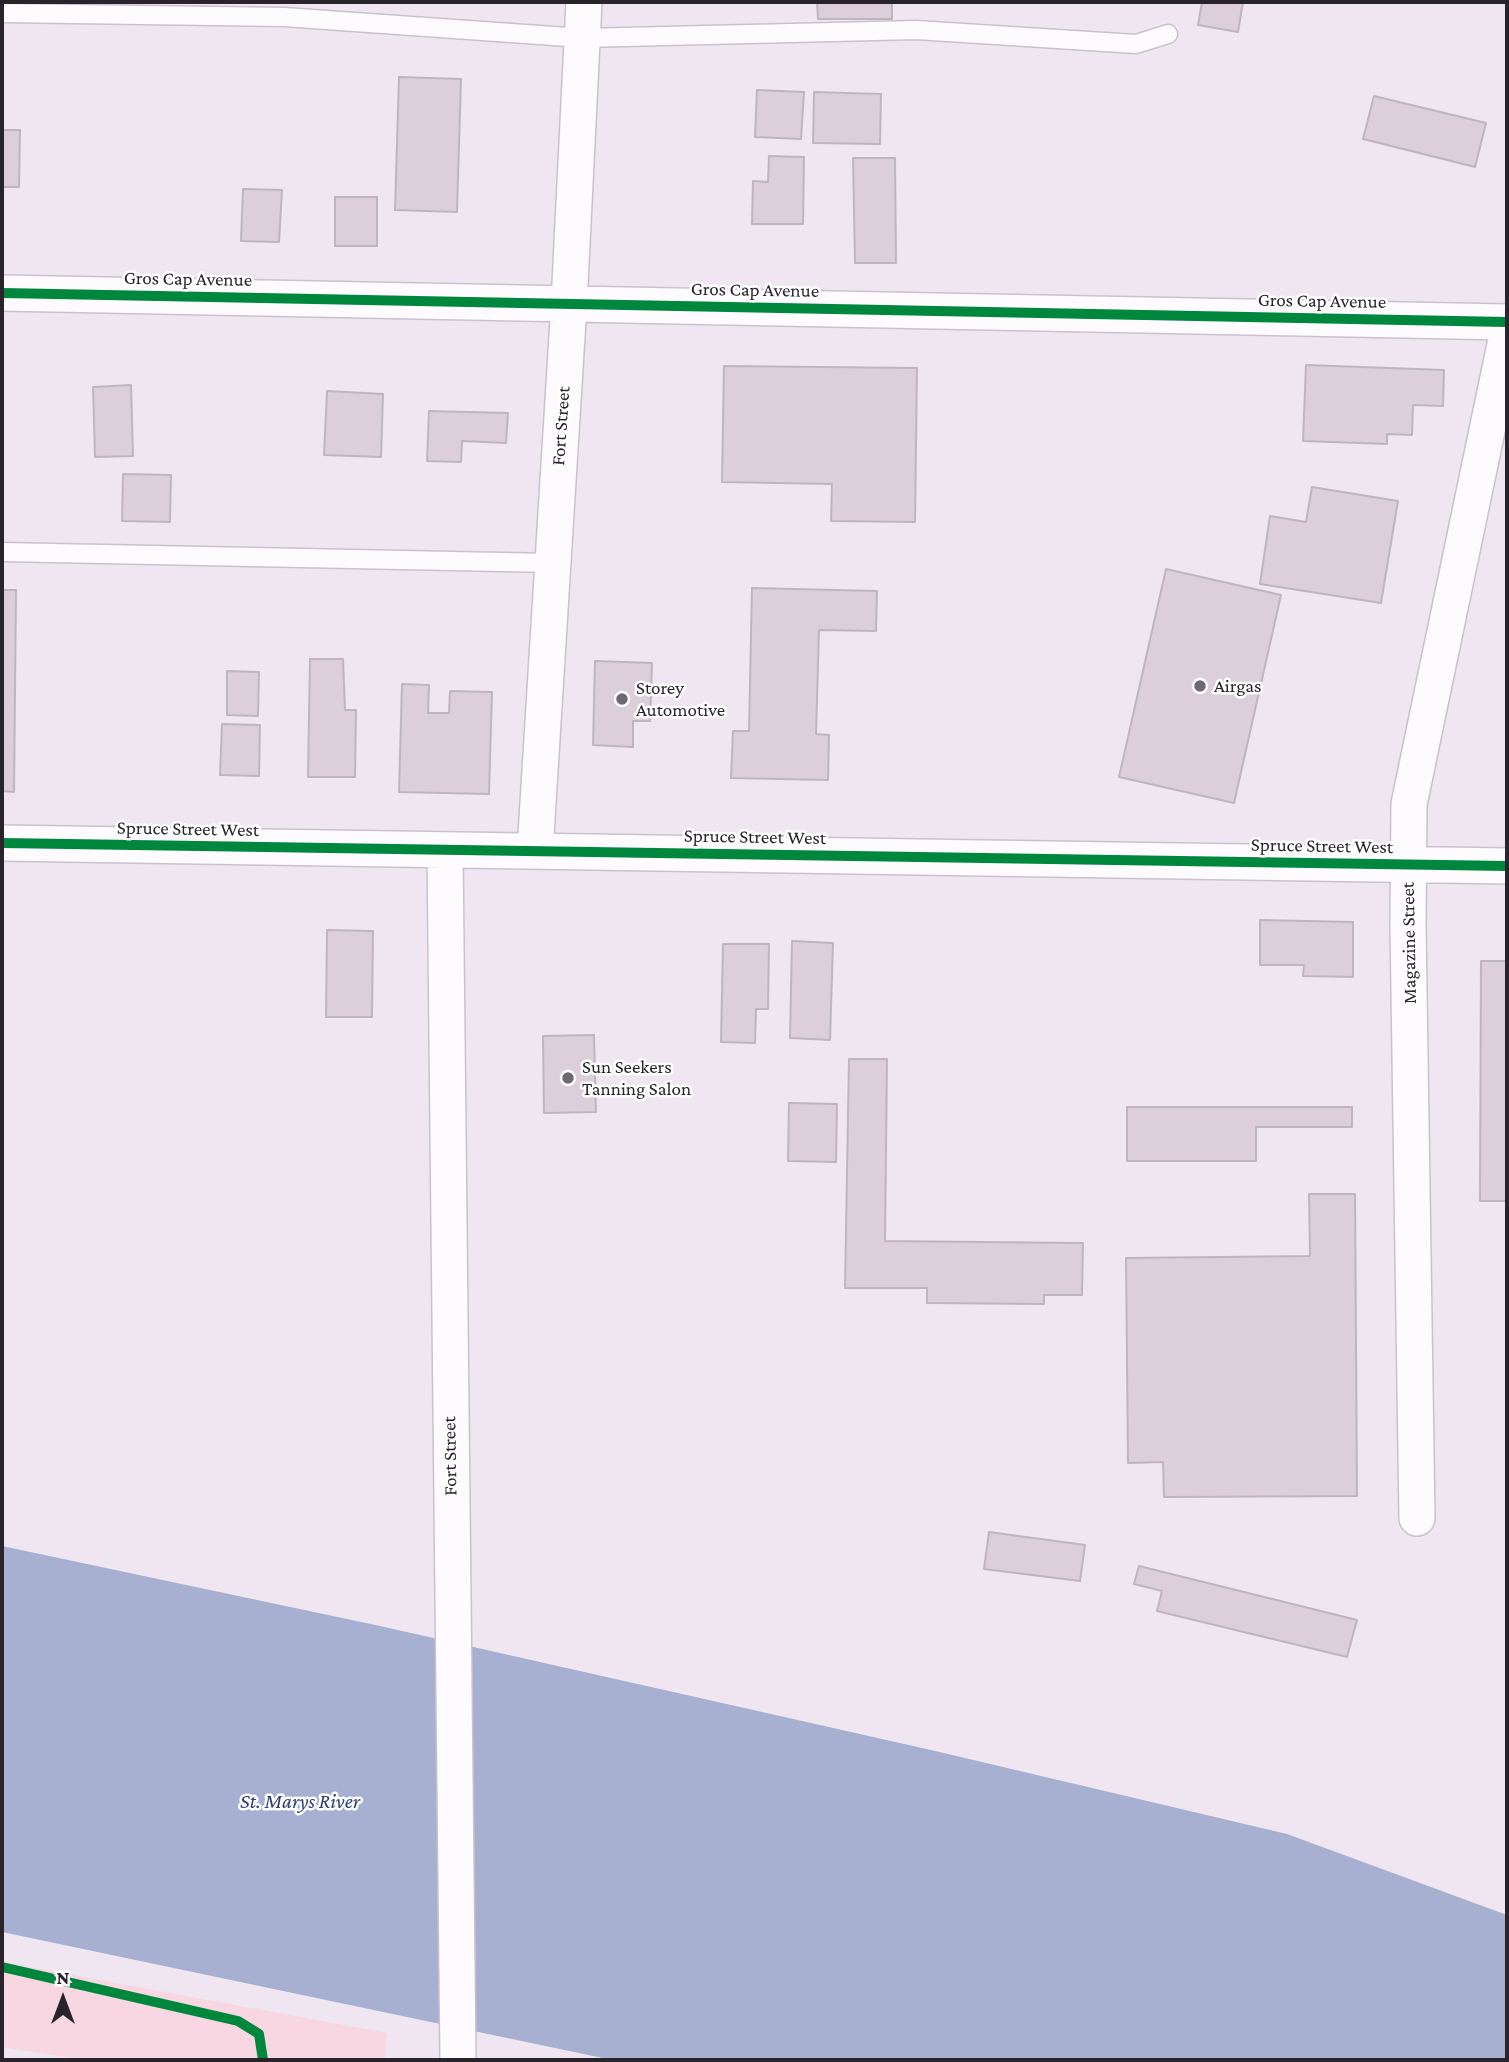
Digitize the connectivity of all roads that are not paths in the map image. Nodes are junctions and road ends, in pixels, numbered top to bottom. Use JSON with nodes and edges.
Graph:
{"nodes":[{"id":1,"x":584,"y":2,"type":"edge"},
{"id":2,"x":2,"y":13,"type":"edge"},
{"id":3,"x":1168,"y":34,"type":"dead end"},
{"id":4,"x":582,"y":38,"type":"junction"},
{"id":5,"x":2,"y":293,"type":"edge"},
{"id":6,"x":569,"y":304,"type":"junction"},
{"id":7,"x":1507,"y":322,"type":"edge"},
{"id":8,"x":1507,"y":335,"type":"edge"},
{"id":9,"x":2,"y":552,"type":"edge"},
{"id":10,"x":552,"y":562,"type":"junction"},
{"id":11,"x":2,"y":844,"type":"edge"},
{"id":12,"x":445,"y":851,"type":"junction"},
{"id":13,"x":535,"y":851,"type":"junction"},
{"id":14,"x":1408,"y":864,"type":"junction"},
{"id":15,"x":1507,"y":866,"type":"edge"},
{"id":16,"x":1417,"y":1518,"type":"dead end"},
{"id":17,"x":458,"y":2060,"type":"edge"}],
"edges":[{"from":1,"to":4,"type":"street","name":"Fort Street"},
{"from":2,"to":4,"type":"lane"},
{"from":3,"to":4,"type":"lane"},
{"from":4,"to":6,"type":"street","name":"Fort Street"},
{"from":5,"to":6,"type":"street","name":"Gros Cap Avenue"},
{"from":6,"to":7,"type":"street","name":"Gros Cap Avenue"},
{"from":6,"to":10,"type":"street","name":"Fort Street"},
{"from":8,"to":14,"type":"street","name":"Magazine Street"},
{"from":9,"to":10,"type":"lane"},
{"from":10,"to":13,"type":"street","name":"Fort Street"},
{"from":11,"to":12,"type":"street","name":"Spruce Street West"},
{"from":12,"to":13,"type":"street","name":"Spruce Street West"},
{"from":12,"to":17,"type":"street","name":"Fort Street"},
{"from":13,"to":14,"type":"street","name":"Spruce Street West"},
{"from":14,"to":15,"type":"street","name":"Spruce Street West"},
{"from":14,"to":16,"type":"street","name":"Magazine Street"}]}
